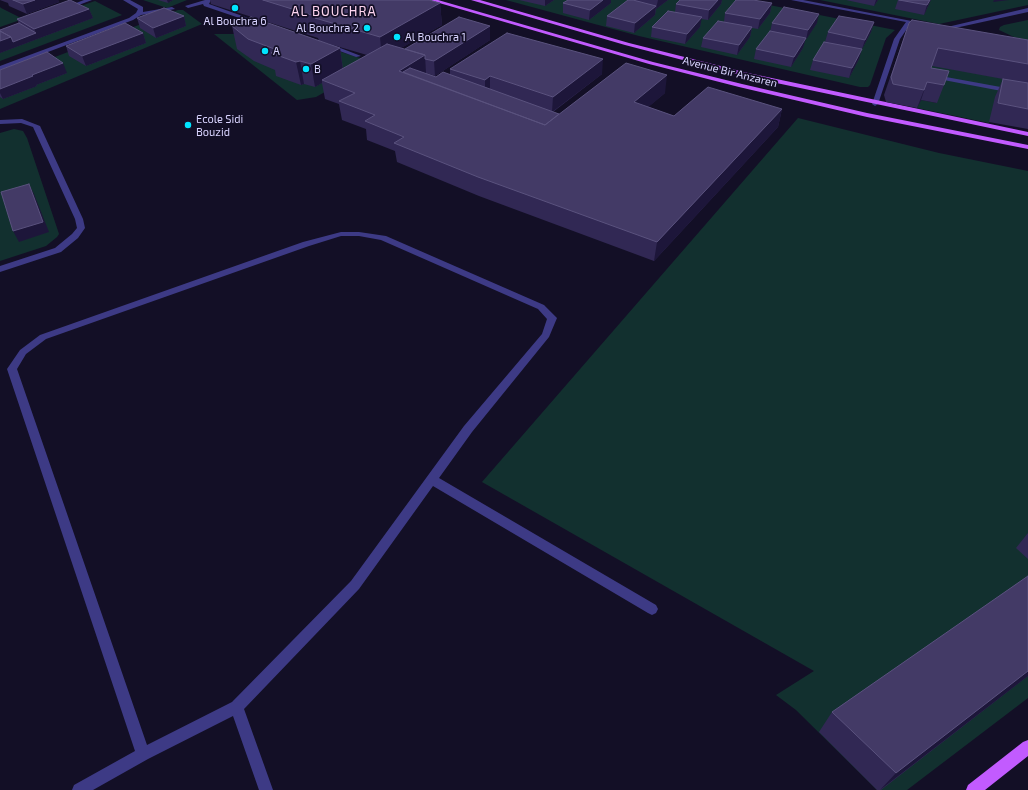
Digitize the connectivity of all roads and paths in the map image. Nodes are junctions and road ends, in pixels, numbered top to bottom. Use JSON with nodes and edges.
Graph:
{"nodes":[{"id":1,"x":89,"y":0,"type":"edge"},
{"id":2,"x":126,"y":0,"type":"edge"},
{"id":3,"x":432,"y":0,"type":"edge"},
{"id":4,"x":474,"y":0,"type":"edge"},
{"id":5,"x":794,"y":0,"type":"edge"},
{"id":6,"x":207,"y":1,"type":"edge"},
{"id":7,"x":188,"y":6,"type":"dead end"},
{"id":8,"x":172,"y":9,"type":"dead end"},
{"id":9,"x":59,"y":10,"type":"edge"},
{"id":10,"x":1028,"y":10,"type":"edge"},
{"id":11,"x":139,"y":14,"type":"junction"},
{"id":12,"x":909,"y":22,"type":"junction"},
{"id":13,"x":264,"y":24,"type":"edge"},
{"id":14,"x":931,"y":26,"type":"edge"},
{"id":15,"x":938,"y":27,"type":"edge"},
{"id":16,"x":946,"y":28,"type":"junction"},
{"id":17,"x":961,"y":31,"type":"edge"},
{"id":18,"x":322,"y":44,"type":"edge"},
{"id":19,"x":358,"y":56,"type":"edge"},
{"id":20,"x":0,"y":68,"type":"edge"},
{"id":21,"x":935,"y":77,"type":"edge"},
{"id":22,"x":1028,"y":94,"type":"edge"},
{"id":23,"x":875,"y":104,"type":"junction"},
{"id":24,"x":0,"y":122,"type":"edge"},
{"id":25,"x":1028,"y":134,"type":"edge"},
{"id":26,"x":1028,"y":147,"type":"edge"},
{"id":27,"x":0,"y":269,"type":"edge"},
{"id":28,"x":433,"y":480,"type":"junction"},
{"id":29,"x":652,"y":609,"type":"dead end"},
{"id":30,"x":237,"y":707,"type":"junction"},
{"id":31,"x":1028,"y":747,"type":"edge"},
{"id":32,"x":144,"y":754,"type":"junction"},
{"id":33,"x":79,"y":790,"type":"edge"},
{"id":34,"x":266,"y":790,"type":"edge"},
{"id":35,"x":973,"y":790,"type":"edge"}],
"edges":[{"from":1,"to":9,"type":"street"},
{"from":2,"to":11,"type":"street"},
{"from":3,"to":26,"type":"main road","name":"Avenue Bir Anzaren"},
{"from":4,"to":23,"type":"main road","name":"Avenue Bir Anzaren"},
{"from":5,"to":12,"type":"street"},
{"from":6,"to":7,"type":"street"},
{"from":6,"to":13,"type":"street"},
{"from":8,"to":11,"type":"street"},
{"from":10,"to":16,"type":"street"},
{"from":11,"to":20,"type":"street"},
{"from":12,"to":14,"type":"street"},
{"from":12,"to":23,"type":"street"},
{"from":15,"to":16,"type":"street"},
{"from":16,"to":17,"type":"street"},
{"from":18,"to":19,"type":"street"},
{"from":21,"to":22,"type":"street"},
{"from":23,"to":25,"type":"main road","name":"Avenue Bir Anzaren"},
{"from":24,"to":27,"type":"street"},
{"from":28,"to":29,"type":"street"},
{"from":28,"to":30,"type":"street"},
{"from":28,"to":32,"type":"street"},
{"from":30,"to":32,"type":"street"},
{"from":30,"to":34,"type":"street"},
{"from":31,"to":35,"type":"main road"},
{"from":32,"to":33,"type":"street"}]}
